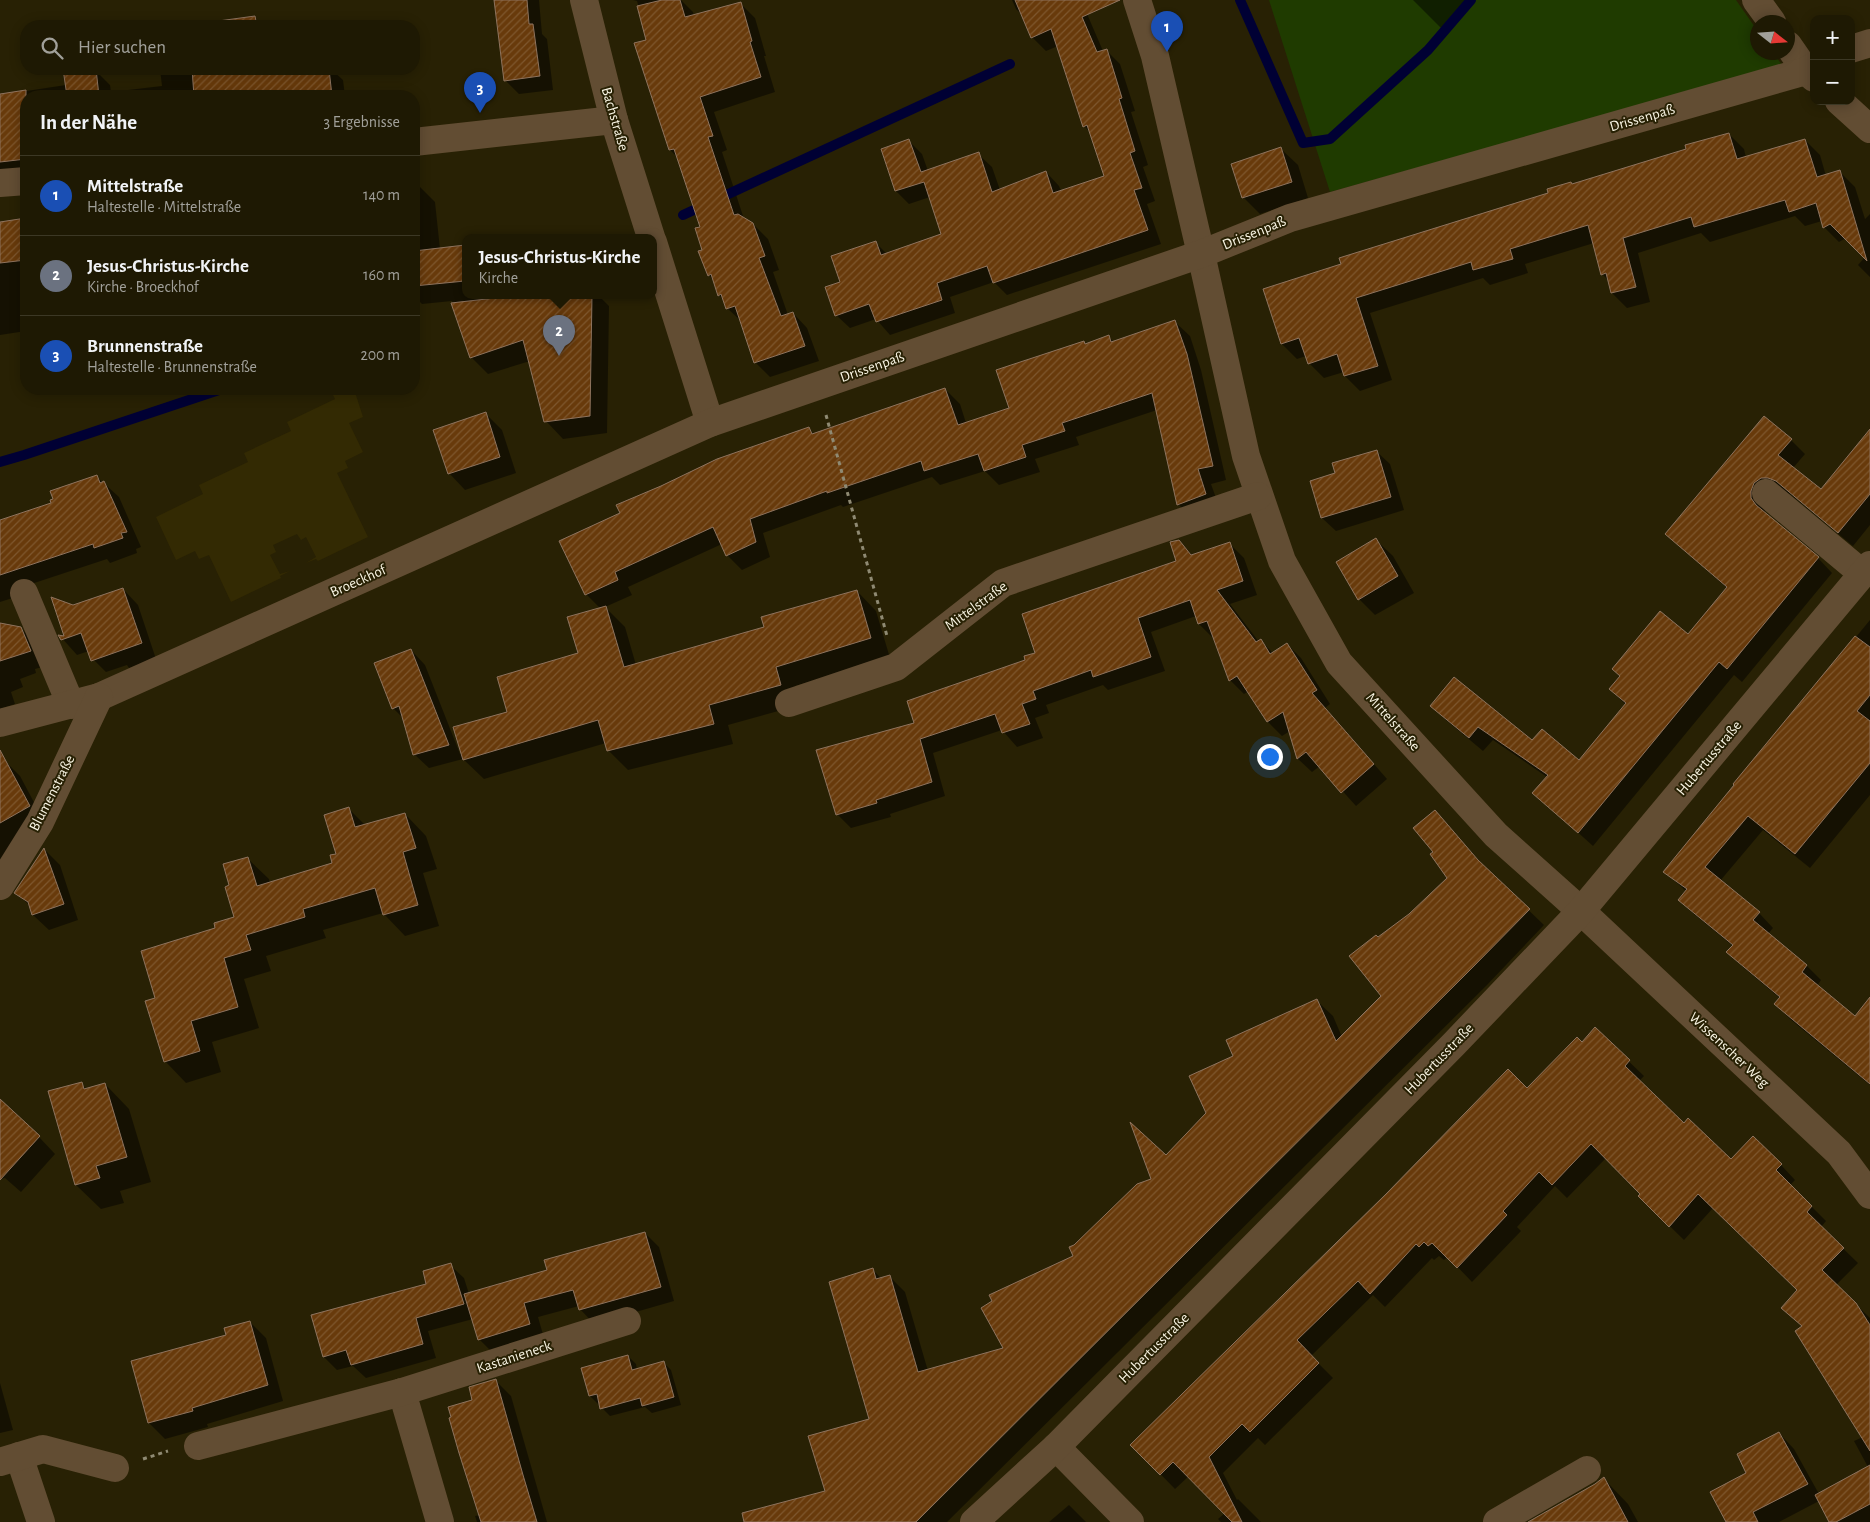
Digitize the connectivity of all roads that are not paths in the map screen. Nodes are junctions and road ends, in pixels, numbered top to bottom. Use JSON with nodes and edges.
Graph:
{"nodes":[{"id":1,"x":584,"y":0,"type":"edge"},
{"id":2,"x":1137,"y":0,"type":"edge"},
{"id":3,"x":1756,"y":0,"type":"edge"},
{"id":4,"x":1767,"y":15,"type":"edge"},
{"id":5,"x":1870,"y":43,"type":"edge"},
{"id":6,"x":1855,"y":48,"type":"edge"},
{"id":7,"x":1795,"y":53,"type":"edge"},
{"id":8,"x":1810,"y":71,"type":"edge"},
{"id":9,"x":1810,"y":72,"type":"edge"},
{"id":10,"x":1843,"y":105,"type":"edge"},
{"id":11,"x":614,"y":120,"type":"junction"},
{"id":12,"x":1870,"y":129,"type":"edge"},
{"id":13,"x":420,"y":141,"type":"edge"},
{"id":14,"x":20,"y":182,"type":"edge"},
{"id":15,"x":0,"y":184,"type":"edge"},
{"id":16,"x":650,"y":234,"type":"edge"},
{"id":17,"x":1201,"y":254,"type":"junction"},
{"id":18,"x":657,"y":255,"type":"edge"},
{"id":19,"x":710,"y":423,"type":"junction"},
{"id":20,"x":1766,"y":493,"type":"dead end"},
{"id":21,"x":1258,"y":496,"type":"junction"},
{"id":22,"x":1867,"y":570,"type":"edge"},
{"id":23,"x":24,"y":593,"type":"dead end"},
{"id":24,"x":99,"y":697,"type":"junction"},
{"id":25,"x":789,"y":703,"type":"dead end"},
{"id":26,"x":71,"y":705,"type":"junction"},
{"id":27,"x":0,"y":723,"type":"edge"},
{"id":28,"x":0,"y":886,"type":"edge"},
{"id":29,"x":1581,"y":911,"type":"junction"},
{"id":30,"x":1870,"y":1195,"type":"edge"},
{"id":31,"x":627,"y":1321,"type":"dead end"},
{"id":32,"x":402,"y":1392,"type":"junction"},
{"id":33,"x":198,"y":1446,"type":"road end"},
{"id":34,"x":1056,"y":1447,"type":"junction"},
{"id":35,"x":10,"y":1459,"type":"edge"},
{"id":36,"x":115,"y":1468,"type":"road end"},
{"id":37,"x":1587,"y":1470,"type":"dead end"},
{"id":38,"x":41,"y":1522,"type":"edge"},
{"id":39,"x":440,"y":1522,"type":"edge"},
{"id":40,"x":974,"y":1522,"type":"edge"},
{"id":41,"x":1130,"y":1522,"type":"edge"},
{"id":42,"x":1497,"y":1522,"type":"edge"}],
"edges":[{"from":1,"to":11,"type":"street","name":"Bachstraße"},
{"from":2,"to":17,"type":"street","name":"Mittelstraße"},
{"from":3,"to":4,"type":"street"},
{"from":5,"to":6,"type":"street"},
{"from":7,"to":8,"type":"street"},
{"from":9,"to":17,"type":"street","name":"Drissenpaß"},
{"from":10,"to":12,"type":"street"},
{"from":11,"to":13,"type":"street"},
{"from":11,"to":16,"type":"street","name":"Bachstraße"},
{"from":14,"to":15,"type":"street"},
{"from":17,"to":19,"type":"street","name":"Drissenpaß"},
{"from":17,"to":21,"type":"street","name":"Mittelstraße"},
{"from":18,"to":19,"type":"street"},
{"from":19,"to":24,"type":"street","name":"Broeckhof"},
{"from":20,"to":22,"type":"street"},
{"from":21,"to":25,"type":"street","name":"Mittelstraße"},
{"from":21,"to":29,"type":"street","name":"Mittelstraße"},
{"from":22,"to":29,"type":"street","name":"Hubertusstraße"},
{"from":23,"to":26,"type":"street"},
{"from":24,"to":26,"type":"street","name":"Broeckhof"},
{"from":24,"to":28,"type":"street","name":"Blumenstraße"},
{"from":26,"to":27,"type":"street","name":"Broeckhof"},
{"from":29,"to":30,"type":"street","name":"Wissenscher Weg"},
{"from":29,"to":34,"type":"street","name":"Hubertusstraße"},
{"from":31,"to":32,"type":"street","name":"Kastanieneck"},
{"from":32,"to":33,"type":"street","name":"Kastanieneck"},
{"from":32,"to":39,"type":"street"},
{"from":34,"to":40,"type":"street","name":"Hubertusstraße"},
{"from":34,"to":41,"type":"street"},
{"from":35,"to":36,"type":"street"},
{"from":35,"to":38,"type":"street"},
{"from":37,"to":42,"type":"street"}]}
